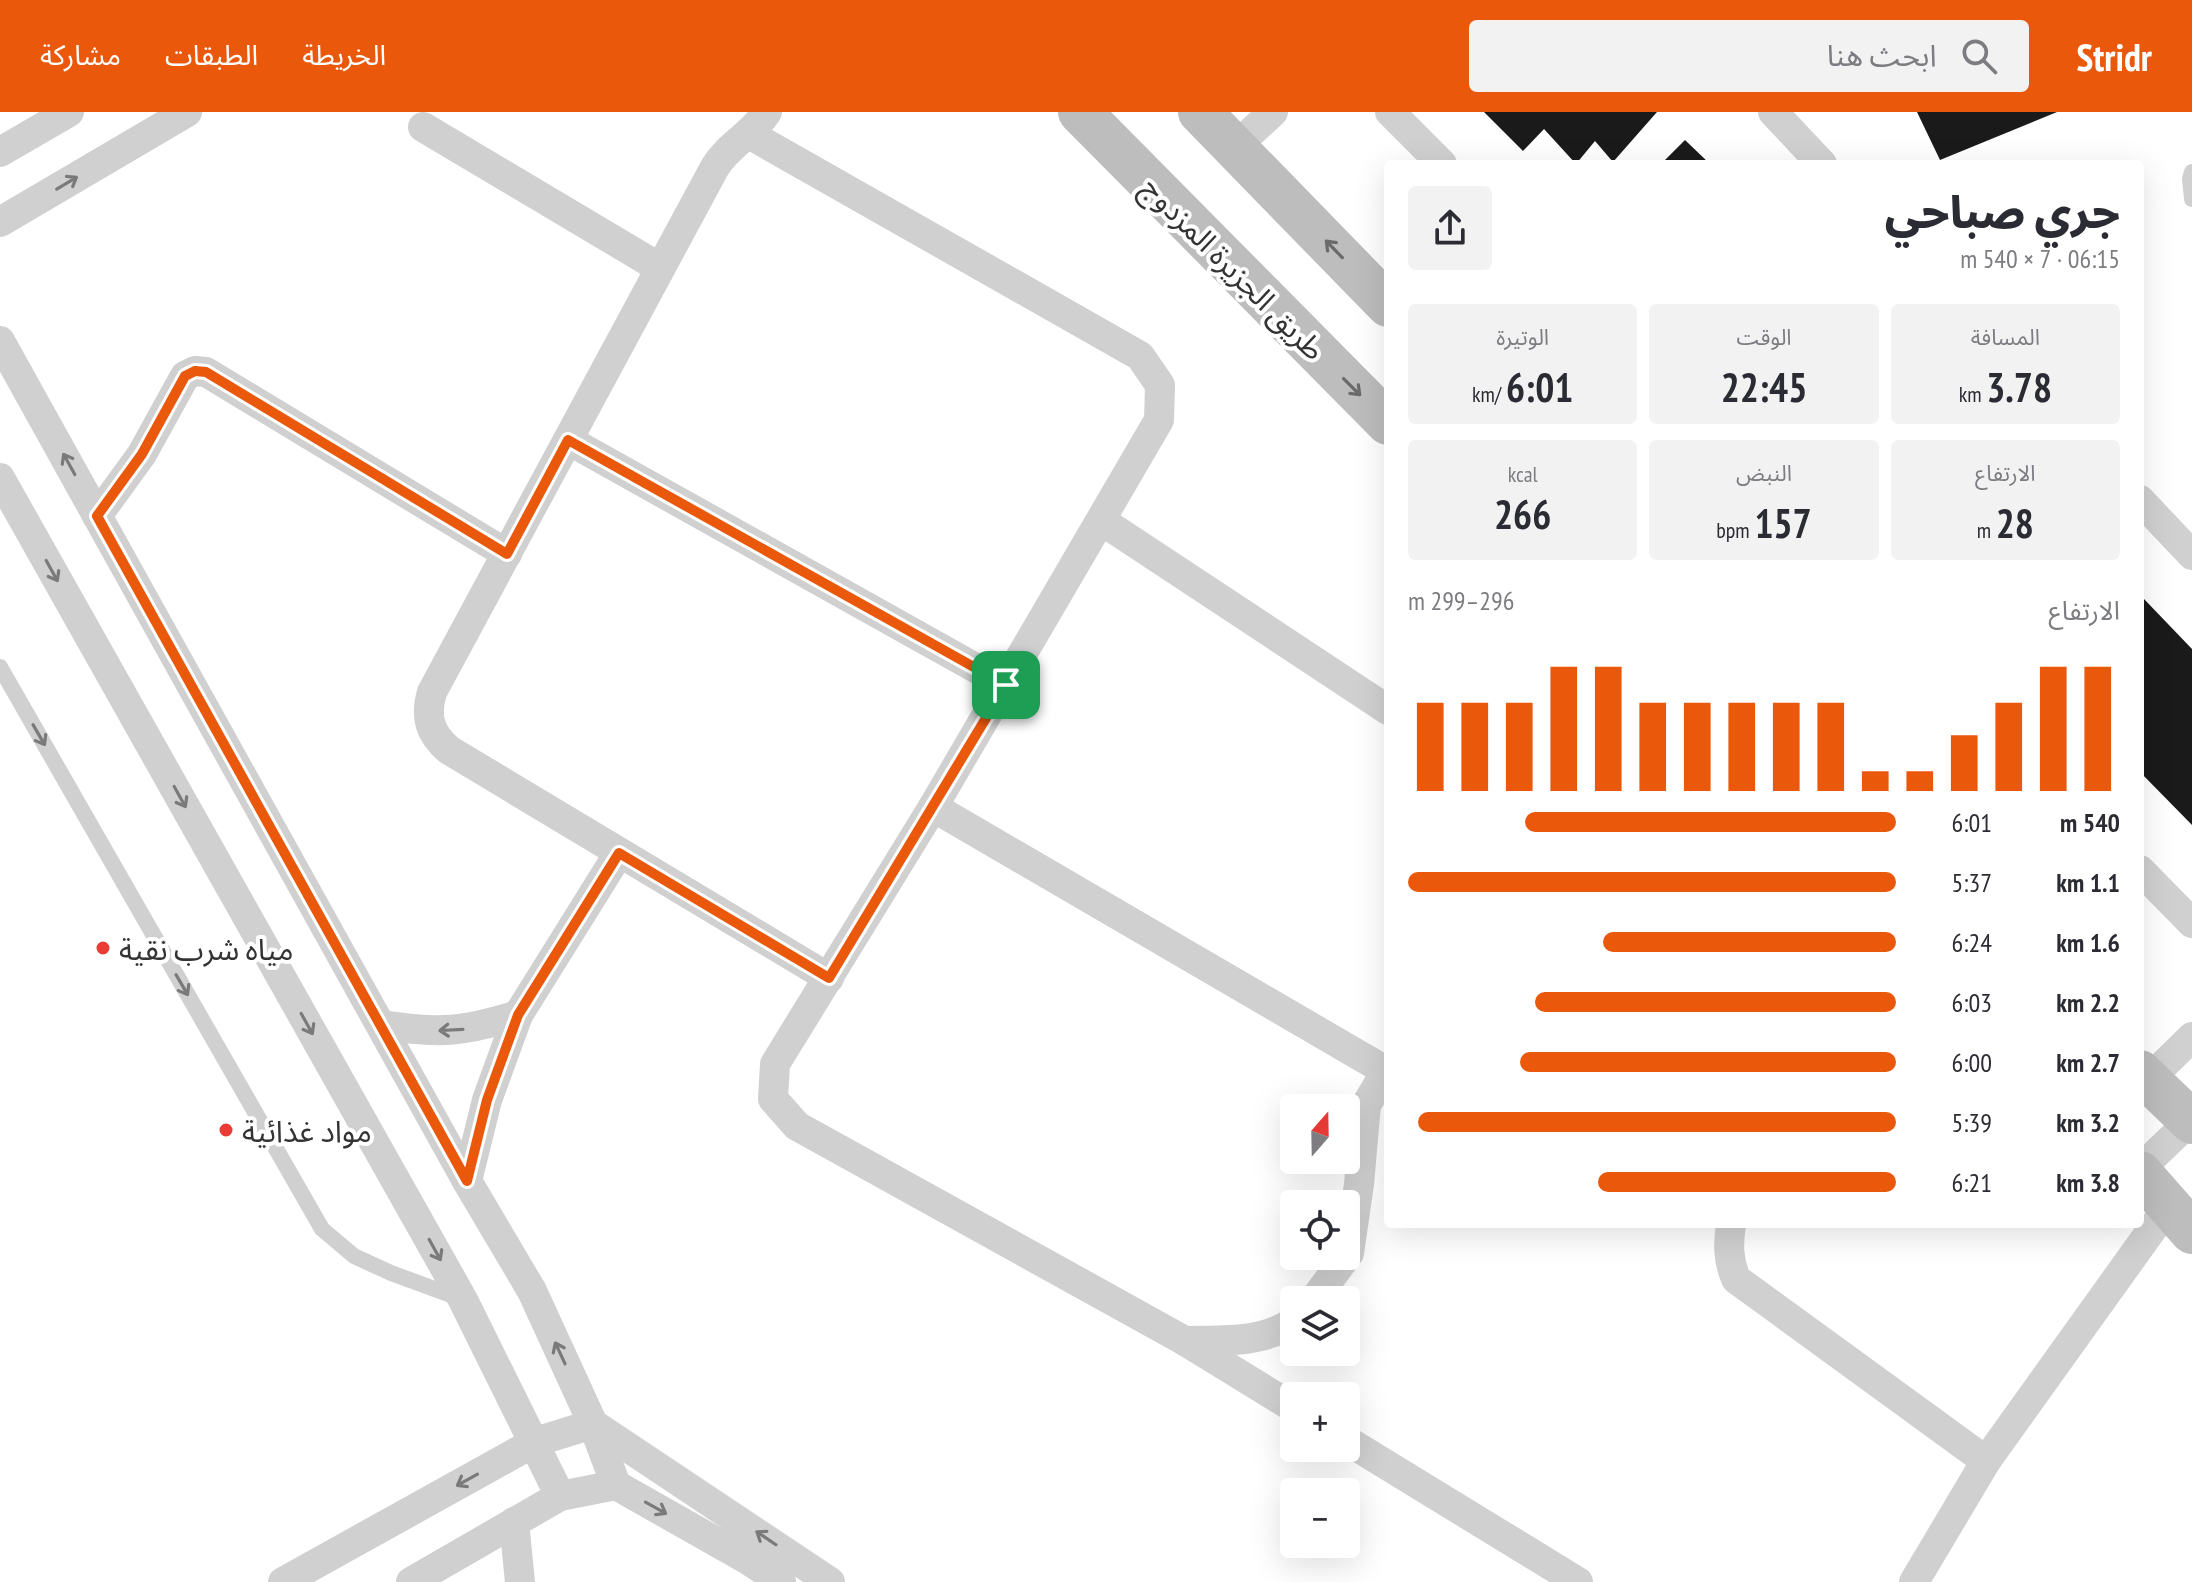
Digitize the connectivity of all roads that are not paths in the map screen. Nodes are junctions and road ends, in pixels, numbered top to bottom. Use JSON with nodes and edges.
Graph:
{"nodes":[{"id":1,"x":69,"y":112,"type":"edge"},
{"id":2,"x":187,"y":112,"type":"edge"},
{"id":3,"x":1080,"y":112,"type":"edge"},
{"id":4,"x":1200,"y":112,"type":"edge"},
{"id":5,"x":1273,"y":112,"type":"edge"},
{"id":6,"x":1390,"y":112,"type":"edge"},
{"id":7,"x":1773,"y":112,"type":"edge"},
{"id":8,"x":758,"y":123,"type":"edge"},
{"id":9,"x":423,"y":127,"type":"dead end"},
{"id":10,"x":1235,"y":147,"type":"junction"},
{"id":11,"x":0,"y":152,"type":"edge"},
{"id":12,"x":1438,"y":160,"type":"edge"},
{"id":13,"x":1818,"y":160,"type":"edge"},
{"id":14,"x":2192,"y":172,"type":"edge"},
{"id":15,"x":2192,"y":199,"type":"edge"},
{"id":16,"x":0,"y":222,"type":"edge"},
{"id":17,"x":660,"y":268,"type":"junction"},
{"id":18,"x":1384,"y":301,"type":"edge"},
{"id":19,"x":0,"y":341,"type":"edge"},
{"id":20,"x":1384,"y":419,"type":"edge"},
{"id":21,"x":568,"y":440,"type":"junction"},
{"id":22,"x":0,"y":478,"type":"edge"},
{"id":23,"x":2144,"y":504,"type":"edge"},
{"id":24,"x":97,"y":516,"type":"junction"},
{"id":25,"x":1102,"y":521,"type":"junction"},
{"id":26,"x":507,"y":554,"type":"junction"},
{"id":27,"x":2192,"y":555,"type":"edge"},
{"id":28,"x":0,"y":667,"type":"edge"},
{"id":29,"x":1006,"y":685,"type":"junction"},
{"id":30,"x":1384,"y":707,"type":"edge"},
{"id":31,"x":933,"y":807,"type":"junction"},
{"id":32,"x":619,"y":853,"type":"junction"},
{"id":33,"x":2144,"y":874,"type":"edge"},
{"id":34,"x":2192,"y":923,"type":"edge"},
{"id":35,"x":829,"y":978,"type":"junction"},
{"id":36,"x":518,"y":1015,"type":"junction"},
{"id":37,"x":382,"y":1025,"type":"junction"},
{"id":38,"x":2192,"y":1037,"type":"edge"},
{"id":39,"x":1384,"y":1068,"type":"edge"},
{"id":40,"x":1384,"y":1075,"type":"edge"},
{"id":41,"x":2144,"y":1078,"type":"edge"},
{"id":42,"x":2144,"y":1082,"type":"edge"},
{"id":43,"x":2191,"y":1120,"type":"edge"},
{"id":44,"x":2144,"y":1167,"type":"edge"},
{"id":45,"x":2144,"y":1176,"type":"edge"},
{"id":46,"x":467,"y":1181,"type":"junction"},
{"id":47,"x":2180,"y":1220,"type":"edge"},
{"id":48,"x":1730,"y":1228,"type":"edge"},
{"id":49,"x":1324,"y":1286,"type":"edge"},
{"id":50,"x":463,"y":1300,"type":"junction"},
{"id":51,"x":1280,"y":1332,"type":"edge"},
{"id":52,"x":1185,"y":1341,"type":"junction"},
{"id":53,"x":1280,"y":1399,"type":"edge"},
{"id":54,"x":593,"y":1424,"type":"junction"},
{"id":55,"x":535,"y":1442,"type":"junction"},
{"id":56,"x":1360,"y":1449,"type":"edge"},
{"id":57,"x":1986,"y":1461,"type":"junction"},
{"id":58,"x":616,"y":1485,"type":"junction"},
{"id":59,"x":560,"y":1496,"type":"junction"},
{"id":60,"x":514,"y":1522,"type":"junction"},
{"id":61,"x":283,"y":1582,"type":"edge"},
{"id":62,"x":411,"y":1582,"type":"edge"},
{"id":63,"x":520,"y":1582,"type":"edge"},
{"id":64,"x":781,"y":1582,"type":"edge"},
{"id":65,"x":830,"y":1582,"type":"edge"},
{"id":66,"x":1578,"y":1582,"type":"edge"},
{"id":67,"x":1914,"y":1582,"type":"edge"}],
"edges":[{"from":1,"to":11,"type":"street"},
{"from":16,"to":2,"type":"street","one_way":true},
{"from":3,"to":20,"type":"main road","name":"طريق الجزيرة المزدوج","one_way":true},
{"from":4,"to":10,"type":"main road"},
{"from":5,"to":10,"type":"street"},
{"from":6,"to":12,"type":"street"},
{"from":7,"to":13,"type":"street"},
{"from":8,"to":17,"type":"street"},
{"from":8,"to":25,"type":"street"},
{"from":9,"to":17,"type":"street"},
{"from":18,"to":10,"type":"main road","one_way":true},
{"from":14,"to":15,"type":"lane"},
{"from":17,"to":21,"type":"street"},
{"from":24,"to":19,"type":"street","one_way":true},
{"from":21,"to":26,"type":"street"},
{"from":21,"to":29,"type":"street"},
{"from":22,"to":50,"type":"street","one_way":true},
{"from":23,"to":27,"type":"street"},
{"from":24,"to":26,"type":"street"},
{"from":24,"to":37,"type":"street"},
{"from":25,"to":29,"type":"street"},
{"from":25,"to":30,"type":"street"},
{"from":26,"to":32,"type":"street"},
{"from":28,"to":50,"type":"lane","one_way":true},
{"from":29,"to":31,"type":"street"},
{"from":31,"to":35,"type":"street"},
{"from":31,"to":39,"type":"street"},
{"from":32,"to":35,"type":"street"},
{"from":32,"to":36,"type":"street"},
{"from":33,"to":34,"type":"street"},
{"from":35,"to":52,"type":"street"},
{"from":36,"to":37,"type":"street","one_way":true},
{"from":36,"to":46,"type":"street"},
{"from":37,"to":46,"type":"street"},
{"from":38,"to":41,"type":"street"},
{"from":40,"to":49,"type":"street"},
{"from":42,"to":43,"type":"main road"},
{"from":43,"to":44,"type":"street"},
{"from":45,"to":47,"type":"main road"},
{"from":54,"to":46,"type":"street","one_way":true},
{"from":47,"to":57,"type":"street"},
{"from":48,"to":57,"type":"street"},
{"from":50,"to":55,"type":"street"},
{"from":51,"to":52,"type":"street"},
{"from":52,"to":53,"type":"street"},
{"from":54,"to":55,"type":"street"},
{"from":54,"to":58,"type":"street"},
{"from":65,"to":54,"type":"street","one_way":true},
{"from":55,"to":59,"type":"street"},
{"from":55,"to":61,"type":"street","one_way":true},
{"from":56,"to":66,"type":"street"},
{"from":57,"to":67,"type":"street"},
{"from":58,"to":59,"type":"street"},
{"from":58,"to":64,"type":"street","one_way":true},
{"from":59,"to":60,"type":"street"},
{"from":60,"to":62,"type":"street"},
{"from":60,"to":63,"type":"street"}]}
